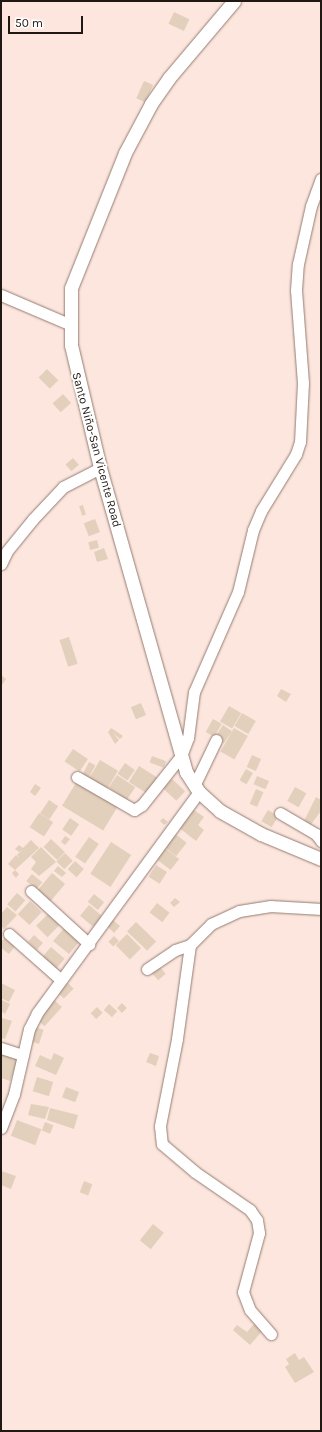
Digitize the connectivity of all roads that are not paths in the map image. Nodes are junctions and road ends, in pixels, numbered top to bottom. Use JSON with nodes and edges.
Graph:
{"nodes":[{"id":1,"x":234,"y":1,"type":"edge"},
{"id":2,"x":321,"y":179,"type":"edge"},
{"id":3,"x":1,"y":295,"type":"edge"},
{"id":4,"x":69,"y":324,"type":"junction"},
{"id":5,"x":100,"y":468,"type":"junction"},
{"id":6,"x":1,"y":564,"type":"edge"},
{"id":7,"x":216,"y":740,"type":"dead end"},
{"id":8,"x":180,"y":756,"type":"junction"},
{"id":9,"x":78,"y":777,"type":"dead end"},
{"id":10,"x":196,"y":789,"type":"junction"},
{"id":11,"x":280,"y":813,"type":"dead end"},
{"id":12,"x":321,"y":841,"type":"edge"},
{"id":13,"x":319,"y":854,"type":"edge"},
{"id":14,"x":31,"y":891,"type":"dead end"},
{"id":15,"x":321,"y":909,"type":"edge"},
{"id":16,"x":9,"y":934,"type":"dead end"},
{"id":17,"x":89,"y":944,"type":"junction"},
{"id":18,"x":190,"y":945,"type":"junction"},
{"id":19,"x":147,"y":969,"type":"dead end"},
{"id":20,"x":61,"y":980,"type":"junction"},
{"id":21,"x":1,"y":1048,"type":"edge"},
{"id":22,"x":23,"y":1054,"type":"junction"},
{"id":23,"x":1,"y":1128,"type":"edge"},
{"id":24,"x":271,"y":1334,"type":"dead end"}],
"edges":[{"from":1,"to":4,"type":"main road","name":"Santo Niño-San Vicente Road"},
{"from":2,"to":8,"type":"street"},
{"from":3,"to":4,"type":"street"},
{"from":4,"to":5,"type":"main road","name":"Santo Niño-San Vicente Road"},
{"from":5,"to":6,"type":"street"},
{"from":5,"to":8,"type":"main road","name":"Santo Niño-San Vicente Road"},
{"from":7,"to":10,"type":"street"},
{"from":8,"to":9,"type":"street"},
{"from":8,"to":10,"type":"main road","name":"Santo Niño-San Vicente Road"},
{"from":10,"to":13,"type":"main road","name":"Santo Niño-San Vicente Road"},
{"from":10,"to":17,"type":"street"},
{"from":11,"to":12,"type":"street"},
{"from":14,"to":17,"type":"street"},
{"from":15,"to":18,"type":"street"},
{"from":16,"to":20,"type":"street"},
{"from":17,"to":20,"type":"street"},
{"from":18,"to":19,"type":"street"},
{"from":18,"to":24,"type":"street"},
{"from":20,"to":22,"type":"street"},
{"from":21,"to":22,"type":"street"},
{"from":22,"to":23,"type":"street"}]}
